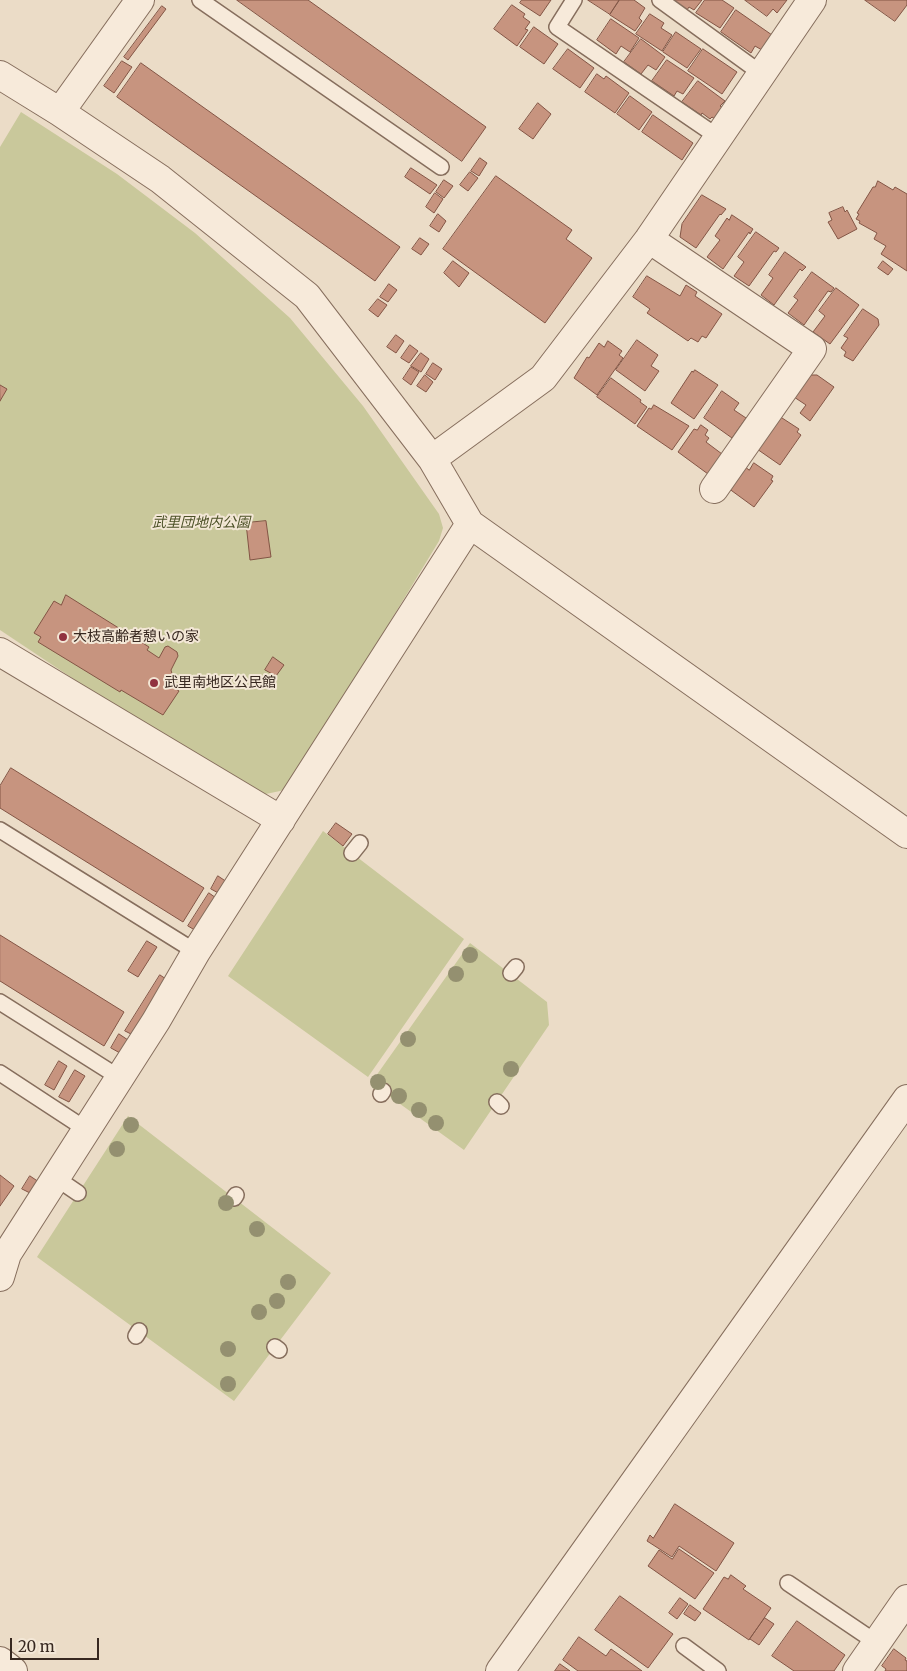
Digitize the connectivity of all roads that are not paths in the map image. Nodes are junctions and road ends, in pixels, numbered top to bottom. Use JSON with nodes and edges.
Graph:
{"nodes":[{"id":1,"x":140,"y":0,"type":"edge"},
{"id":2,"x":200,"y":0,"type":"edge"},
{"id":3,"x":574,"y":0,"type":"edge"},
{"id":4,"x":660,"y":0,"type":"edge"},
{"id":5,"x":812,"y":0,"type":"edge"},
{"id":6,"x":762,"y":74,"type":"junction"},
{"id":7,"x":0,"y":75,"type":"edge"},
{"id":8,"x":60,"y":112,"type":"junction"},
{"id":9,"x":718,"y":138,"type":"junction"},
{"id":10,"x":441,"y":167,"type":"dead end"},
{"id":11,"x":649,"y":239,"type":"junction"},
{"id":12,"x":432,"y":459,"type":"junction"},
{"id":13,"x":714,"y":489,"type":"dead end"},
{"id":14,"x":470,"y":524,"type":"junction"},
{"id":15,"x":0,"y":652,"type":"edge"},
{"id":16,"x":281,"y":820,"type":"junction"},
{"id":17,"x":0,"y":830,"type":"edge"},
{"id":18,"x":907,"y":834,"type":"edge"},
{"id":19,"x":196,"y":952,"type":"junction"},
{"id":20,"x":0,"y":1002,"type":"edge"},
{"id":21,"x":0,"y":1073,"type":"edge"},
{"id":22,"x":120,"y":1078,"type":"junction"},
{"id":23,"x":907,"y":1099,"type":"edge"},
{"id":24,"x":87,"y":1130,"type":"junction"},
{"id":25,"x":56,"y":1178,"type":"junction"},
{"id":26,"x":78,"y":1194,"type":"dead end"},
{"id":27,"x":2,"y":1260,"type":"edge"},
{"id":28,"x":788,"y":1583,"type":"dead end"},
{"id":29,"x":904,"y":1611,"type":"edge"},
{"id":30,"x":877,"y":1643,"type":"junction"},
{"id":31,"x":684,"y":1646,"type":"dead end"},
{"id":32,"x":0,"y":1661,"type":"edge"},
{"id":33,"x":13,"y":1671,"type":"edge"},
{"id":34,"x":500,"y":1671,"type":"edge"},
{"id":35,"x":718,"y":1671,"type":"edge"},
{"id":36,"x":857,"y":1671,"type":"edge"}],
"edges":[{"from":1,"to":8,"type":"street"},
{"from":2,"to":10,"type":"lane"},
{"from":3,"to":9,"type":"lane"},
{"from":4,"to":6,"type":"lane"},
{"from":5,"to":6,"type":"street"},
{"from":6,"to":9,"type":"street"},
{"from":7,"to":8,"type":"street"},
{"from":8,"to":12,"type":"street"},
{"from":9,"to":11,"type":"street"},
{"from":11,"to":12,"type":"street"},
{"from":11,"to":13,"type":"street"},
{"from":12,"to":14,"type":"street"},
{"from":14,"to":16,"type":"street"},
{"from":14,"to":18,"type":"street"},
{"from":15,"to":16,"type":"street"},
{"from":16,"to":19,"type":"street"},
{"from":17,"to":19,"type":"lane"},
{"from":19,"to":22,"type":"street"},
{"from":20,"to":22,"type":"lane"},
{"from":21,"to":24,"type":"lane"},
{"from":22,"to":24,"type":"street"},
{"from":23,"to":34,"type":"street"},
{"from":24,"to":25,"type":"street"},
{"from":25,"to":26,"type":"lane"},
{"from":25,"to":27,"type":"street"},
{"from":28,"to":30,"type":"lane"},
{"from":29,"to":30,"type":"street"},
{"from":30,"to":36,"type":"street"},
{"from":31,"to":35,"type":"lane"},
{"from":32,"to":33,"type":"street"}]}
